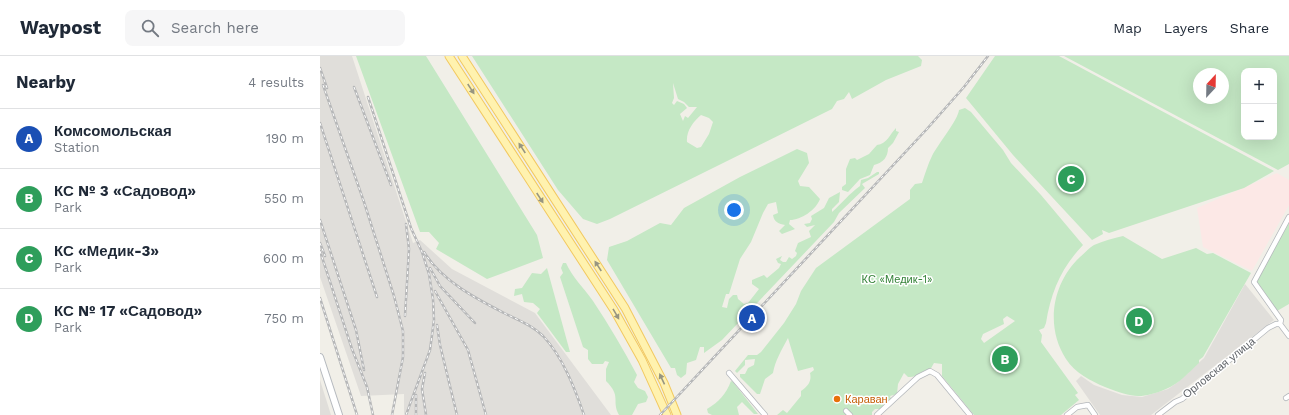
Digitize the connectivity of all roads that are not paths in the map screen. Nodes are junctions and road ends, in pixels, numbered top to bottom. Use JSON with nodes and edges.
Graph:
{"nodes":[{"id":1,"x":449,"y":56,"type":"edge"},
{"id":2,"x":462,"y":56,"type":"edge"},
{"id":3,"x":1289,"y":217,"type":"edge"},
{"id":4,"x":1280,"y":324,"type":"junction"},
{"id":5,"x":1289,"y":336,"type":"edge"},
{"id":6,"x":320,"y":356,"type":"edge"},
{"id":7,"x":730,"y":373,"type":"dead end"},
{"id":8,"x":339,"y":415,"type":"edge"},
{"id":9,"x":667,"y":415,"type":"edge"},
{"id":10,"x":677,"y":415,"type":"edge"},
{"id":11,"x":765,"y":415,"type":"edge"},
{"id":12,"x":877,"y":415,"type":"edge"},
{"id":13,"x":970,"y":415,"type":"edge"},
{"id":14,"x":1067,"y":415,"type":"edge"},
{"id":15,"x":1095,"y":415,"type":"edge"},
{"id":16,"x":1158,"y":415,"type":"edge"}],
"edges":[{"from":1,"to":9,"type":"main road","one_way":true},
{"from":10,"to":2,"type":"main road","one_way":true},
{"from":3,"to":4,"type":"street"},
{"from":4,"to":5,"type":"street"},
{"from":4,"to":16,"type":"street","name":"Орловская улица"},
{"from":6,"to":8,"type":"main road"},
{"from":7,"to":11,"type":"street"},
{"from":12,"to":13,"type":"street"},
{"from":14,"to":15,"type":"street"}]}
